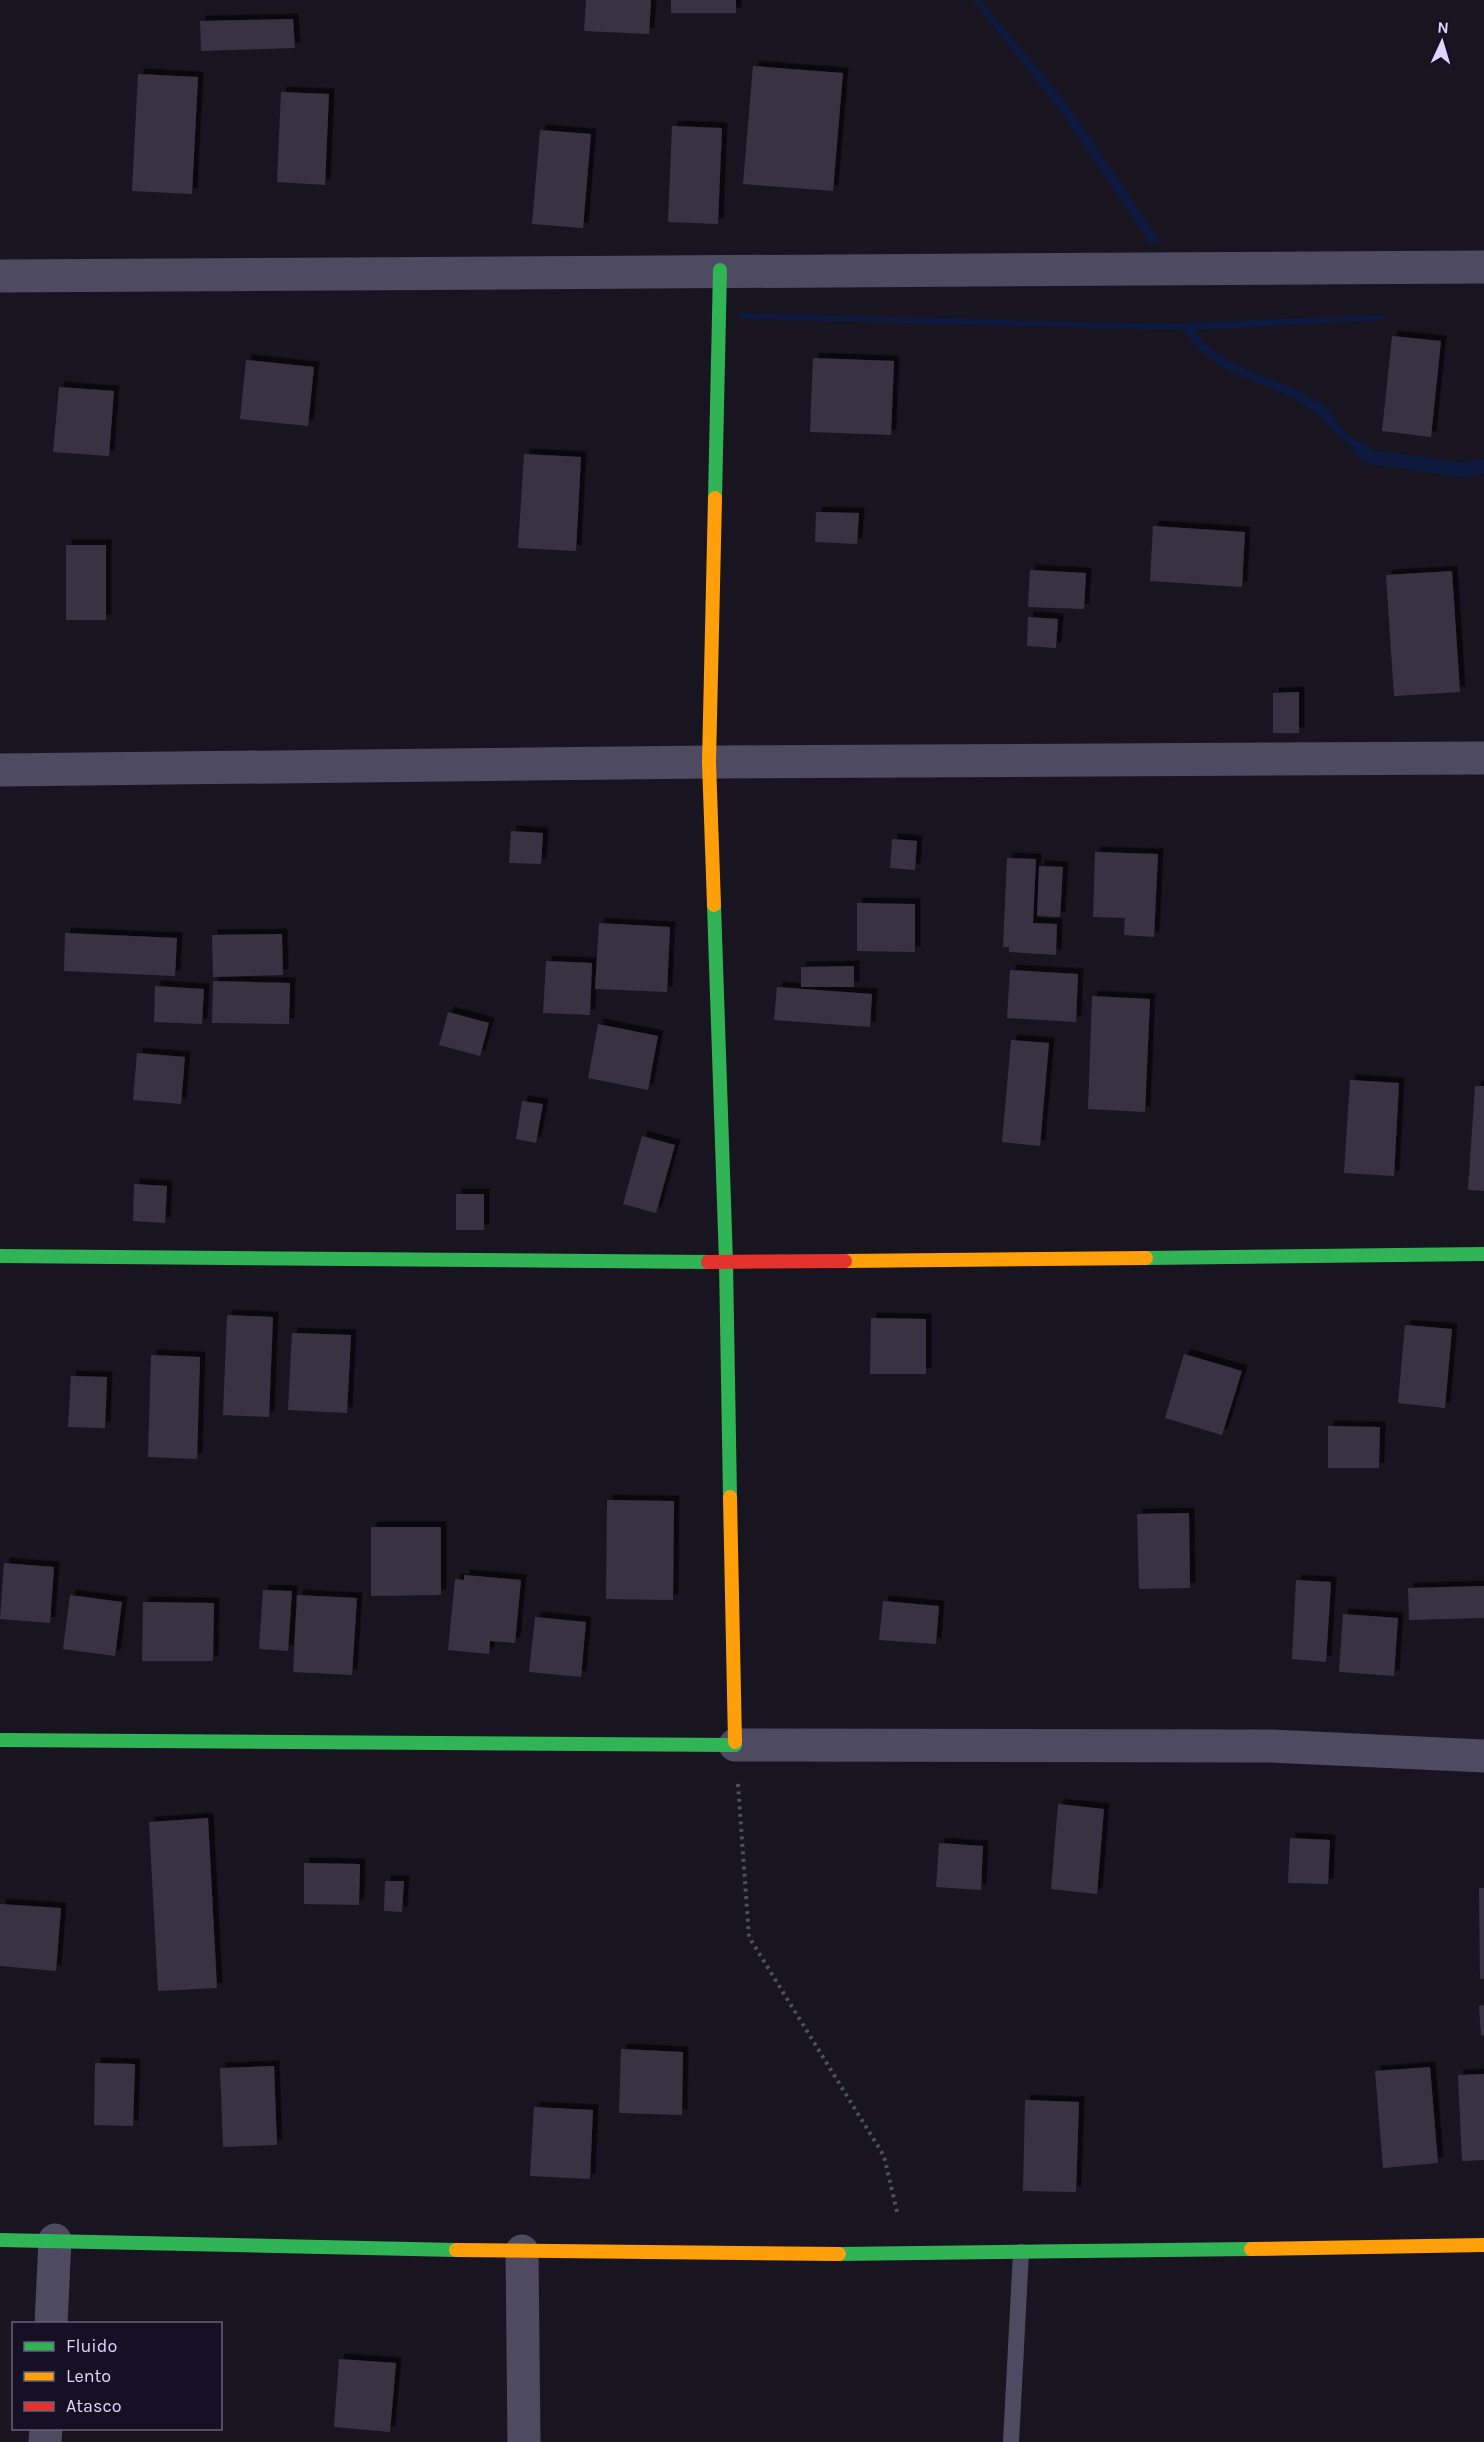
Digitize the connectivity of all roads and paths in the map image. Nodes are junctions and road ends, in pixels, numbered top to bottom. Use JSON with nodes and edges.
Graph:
{"nodes":[{"id":1,"x":1484,"y":267,"type":"edge"},
{"id":2,"x":720,"y":270,"type":"junction"},
{"id":3,"x":0,"y":276,"type":"edge"},
{"id":4,"x":1484,"y":758,"type":"edge"},
{"id":5,"x":709,"y":762,"type":"junction"},
{"id":6,"x":0,"y":770,"type":"edge"},
{"id":7,"x":1484,"y":1254,"type":"edge"},
{"id":8,"x":0,"y":1256,"type":"edge"},
{"id":9,"x":726,"y":1262,"type":"junction"},
{"id":10,"x":0,"y":1740,"type":"edge"},
{"id":11,"x":735,"y":1745,"type":"junction"},
{"id":12,"x":1484,"y":1756,"type":"edge"},
{"id":13,"x":0,"y":2240,"type":"edge"},
{"id":14,"x":55,"y":2240,"type":"junction"},
{"id":15,"x":1484,"y":2245,"type":"edge"},
{"id":16,"x":522,"y":2252,"type":"junction"},
{"id":17,"x":1020,"y":2252,"type":"junction"},
{"id":18,"x":907,"y":2255,"type":"junction"},
{"id":19,"x":51,"y":2322,"type":"edge"},
{"id":20,"x":524,"y":2442,"type":"edge"},
{"id":21,"x":1011,"y":2442,"type":"edge"}],
"edges":[{"from":1,"to":2,"type":"street"},
{"from":2,"to":3,"type":"street"},
{"from":2,"to":5,"type":"street"},
{"from":4,"to":5,"type":"street"},
{"from":5,"to":6,"type":"street"},
{"from":5,"to":9,"type":"street"},
{"from":7,"to":9,"type":"street"},
{"from":8,"to":9,"type":"street"},
{"from":9,"to":11,"type":"street"},
{"from":10,"to":11,"type":"street"},
{"from":11,"to":12,"type":"street"},
{"from":11,"to":18,"type":"path"},
{"from":13,"to":14,"type":"street"},
{"from":14,"to":16,"type":"street"},
{"from":14,"to":19,"type":"street"},
{"from":15,"to":17,"type":"street"},
{"from":16,"to":18,"type":"street"},
{"from":16,"to":20,"type":"street"},
{"from":17,"to":18,"type":"street"},
{"from":17,"to":21,"type":"lane"}]}
